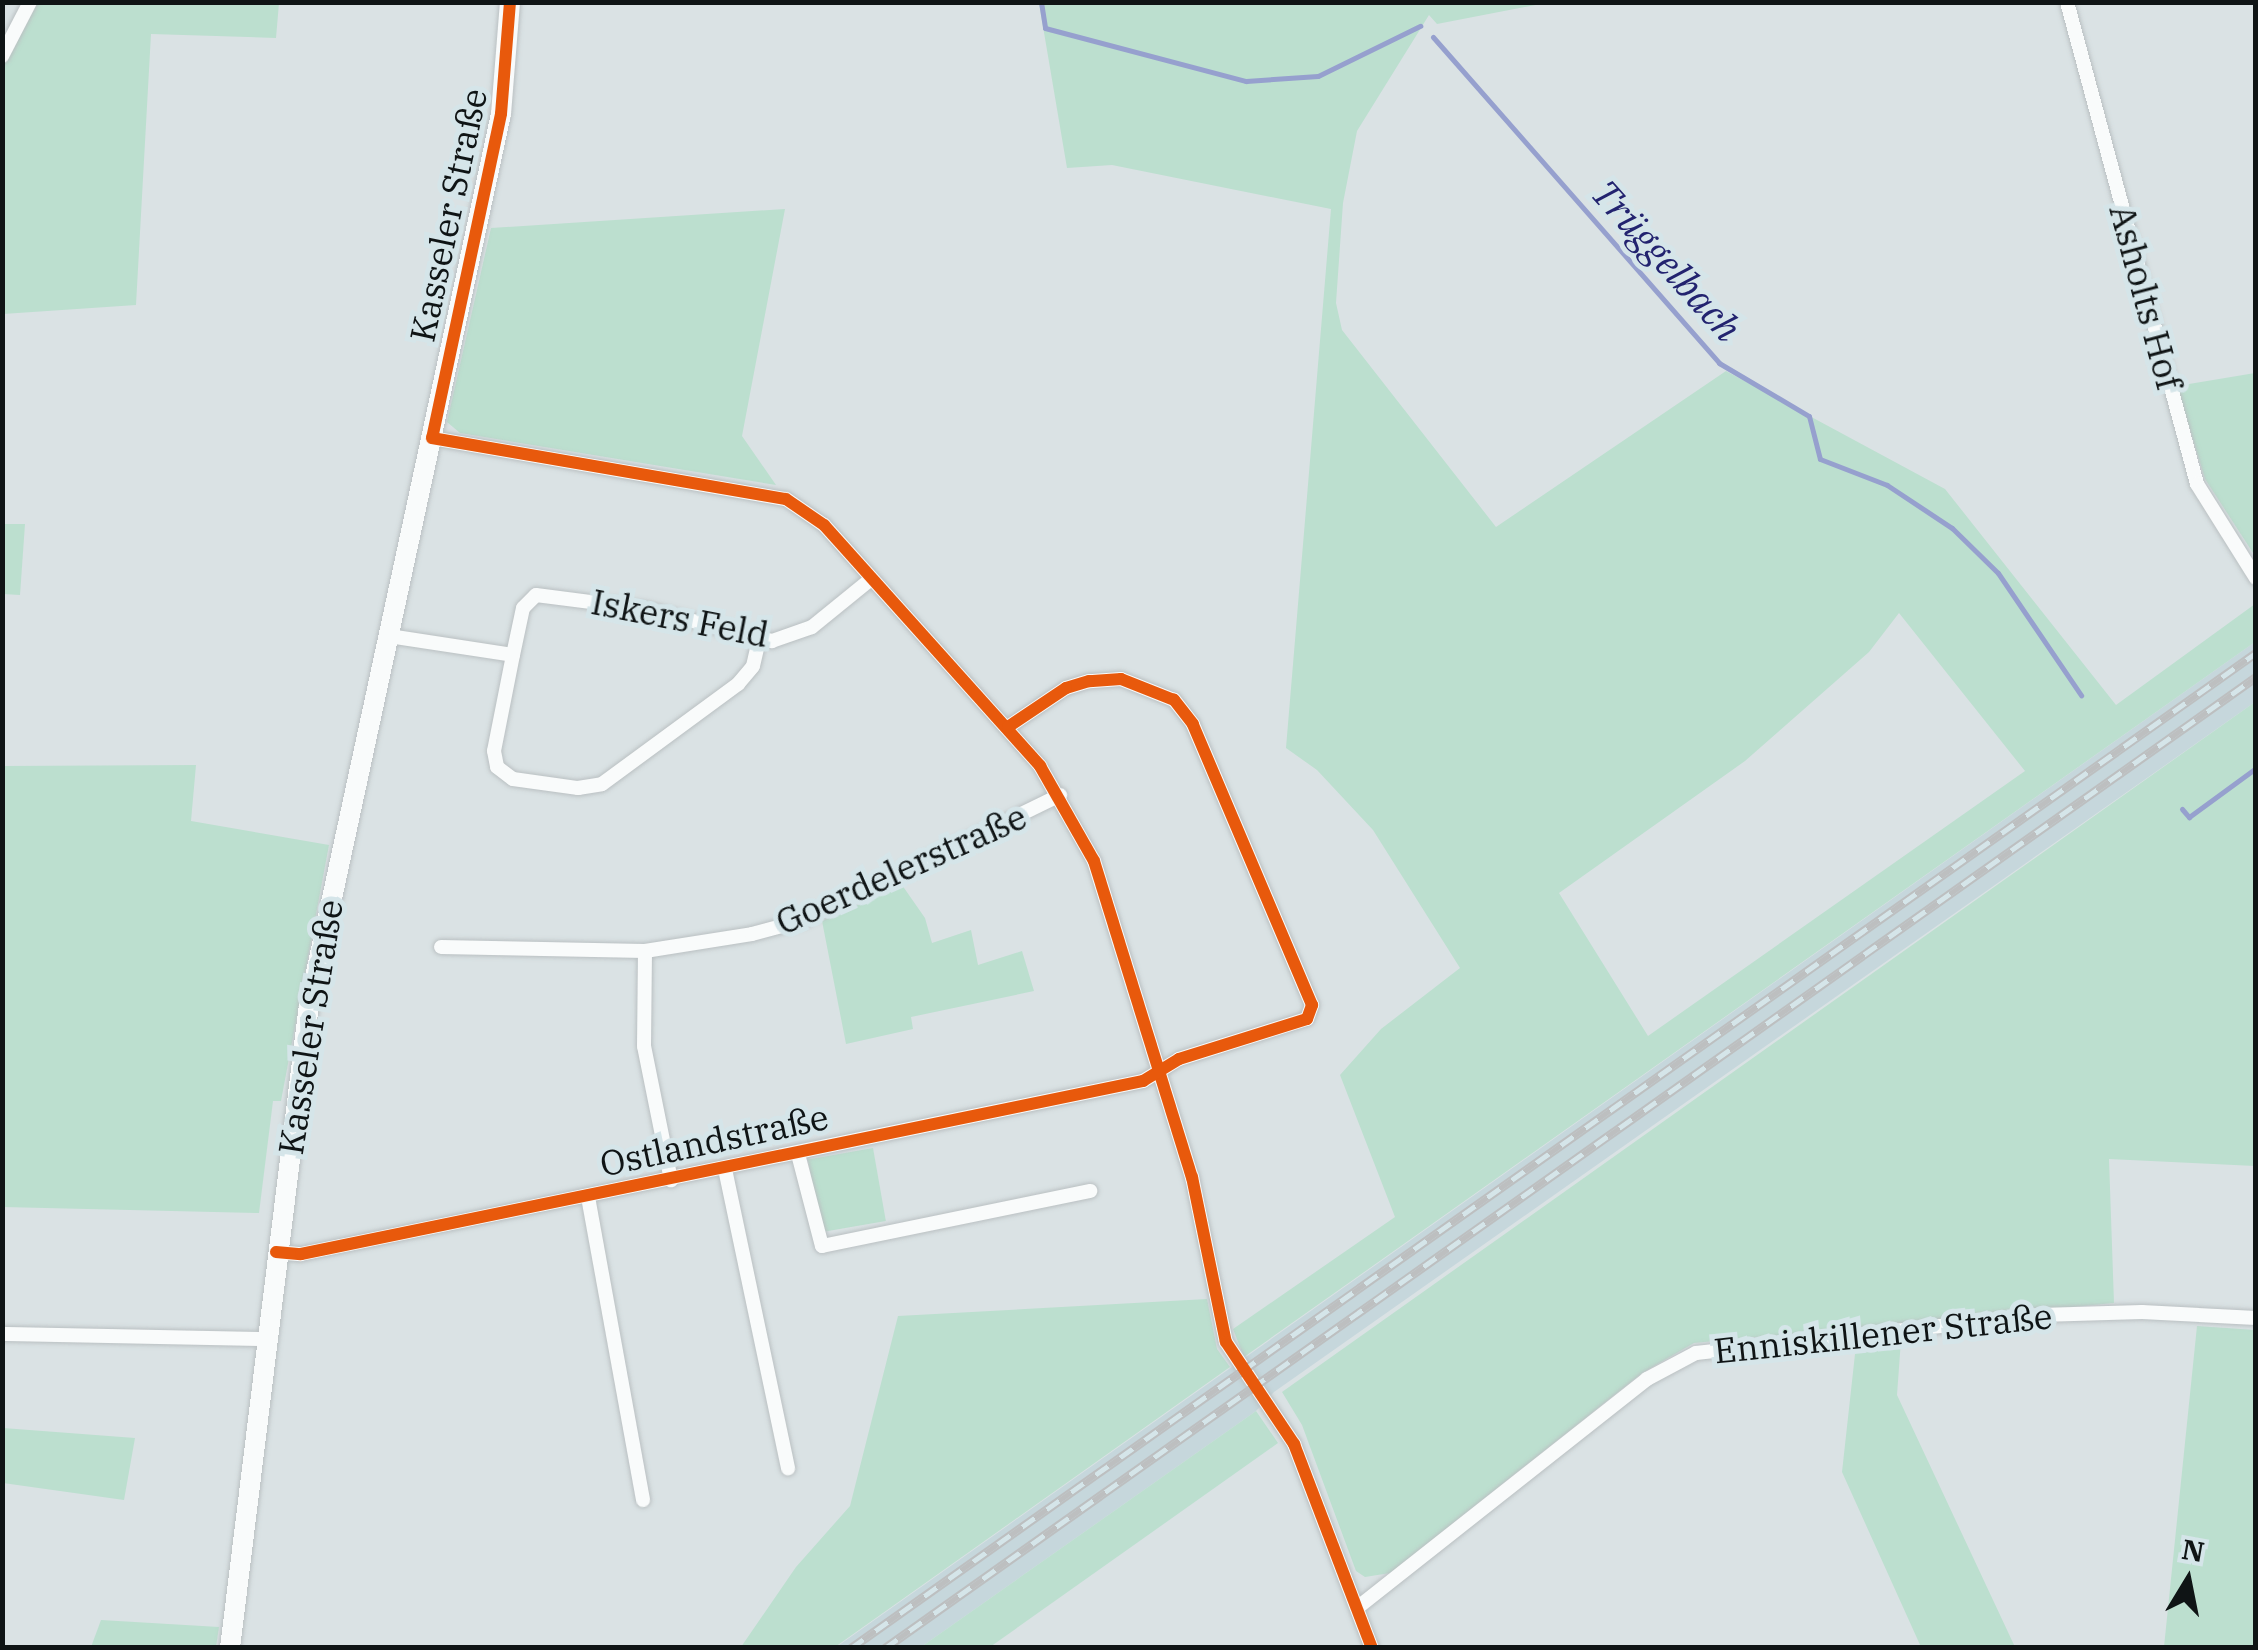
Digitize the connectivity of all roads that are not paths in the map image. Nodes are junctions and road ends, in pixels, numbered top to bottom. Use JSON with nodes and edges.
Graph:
{"nodes":[{"id":1,"x":30,"y":2,"type":"edge"},
{"id":2,"x":510,"y":2,"type":"edge"},
{"id":3,"x":2067,"y":2,"type":"edge"},
{"id":4,"x":2,"y":56,"type":"edge"},
{"id":5,"x":432,"y":438,"type":"junction"},
{"id":6,"x":2256,"y":578,"type":"edge"},
{"id":7,"x":872,"y":579,"type":"junction"},
{"id":8,"x":389,"y":636,"type":"junction"},
{"id":9,"x":759,"y":640,"type":"junction"},
{"id":10,"x":513,"y":655,"type":"junction"},
{"id":11,"x":1008,"y":728,"type":"junction"},
{"id":12,"x":1060,"y":796,"type":"junction"},
{"id":13,"x":440,"y":947,"type":"dead end"},
{"id":14,"x":646,"y":951,"type":"junction"},
{"id":15,"x":1160,"y":1071,"type":"junction"},
{"id":16,"x":798,"y":1154,"type":"junction"},
{"id":17,"x":725,"y":1169,"type":"junction"},
{"id":18,"x":671,"y":1180,"type":"junction"},
{"id":19,"x":1090,"y":1190,"type":"dead end"},
{"id":20,"x":588,"y":1197,"type":"junction"},
{"id":21,"x":276,"y":1252,"type":"junction"},
{"id":22,"x":2256,"y":1318,"type":"edge"},
{"id":23,"x":2,"y":1334,"type":"edge"},
{"id":24,"x":265,"y":1338,"type":"junction"},
{"id":25,"x":788,"y":1468,"type":"dead end"},
{"id":26,"x":643,"y":1500,"type":"dead end"},
{"id":27,"x":1357,"y":1608,"type":"junction"},
{"id":28,"x":230,"y":1648,"type":"edge"},
{"id":29,"x":1372,"y":1648,"type":"edge"}],
"edges":[{"from":1,"to":4,"type":"street"},
{"from":2,"to":5,"type":"street","name":"Kasseler Straße"},
{"from":3,"to":6,"type":"street","name":"Asholts Hof"},
{"from":5,"to":7,"type":"street"},
{"from":5,"to":8,"type":"street","name":"Kasseler Straße"},
{"from":7,"to":9,"type":"street","name":"Iskers Feld"},
{"from":7,"to":11,"type":"street"},
{"from":8,"to":10,"type":"street"},
{"from":8,"to":21,"type":"street","name":"Kasseler Straße"},
{"from":9,"to":10,"type":"street","name":"Iskers Feld"},
{"from":9,"to":10,"type":"street","name":"Iskers Feld"},
{"from":11,"to":12,"type":"street"},
{"from":11,"to":15,"type":"street","name":"Ostlandstraße"},
{"from":12,"to":14,"type":"street","name":"Goerdelerstraße"},
{"from":12,"to":15,"type":"street"},
{"from":13,"to":14,"type":"street","name":"Goerdelerstraße"},
{"from":14,"to":18,"type":"street","name":"Ostlandstraße"},
{"from":15,"to":16,"type":"street","name":"Ostlandstraße"},
{"from":15,"to":27,"type":"street"},
{"from":16,"to":17,"type":"street","name":"Ostlandstraße"},
{"from":16,"to":19,"type":"street"},
{"from":17,"to":18,"type":"street","name":"Ostlandstraße"},
{"from":17,"to":25,"type":"street"},
{"from":18,"to":20,"type":"street","name":"Ostlandstraße"},
{"from":20,"to":21,"type":"street","name":"Ostlandstraße"},
{"from":20,"to":26,"type":"street"},
{"from":21,"to":24,"type":"street","name":"Kasseler Straße"},
{"from":22,"to":27,"type":"street","name":"Enniskillener Straße"},
{"from":23,"to":24,"type":"street"},
{"from":24,"to":28,"type":"street","name":"Kasseler Straße"},
{"from":27,"to":29,"type":"street"}]}
